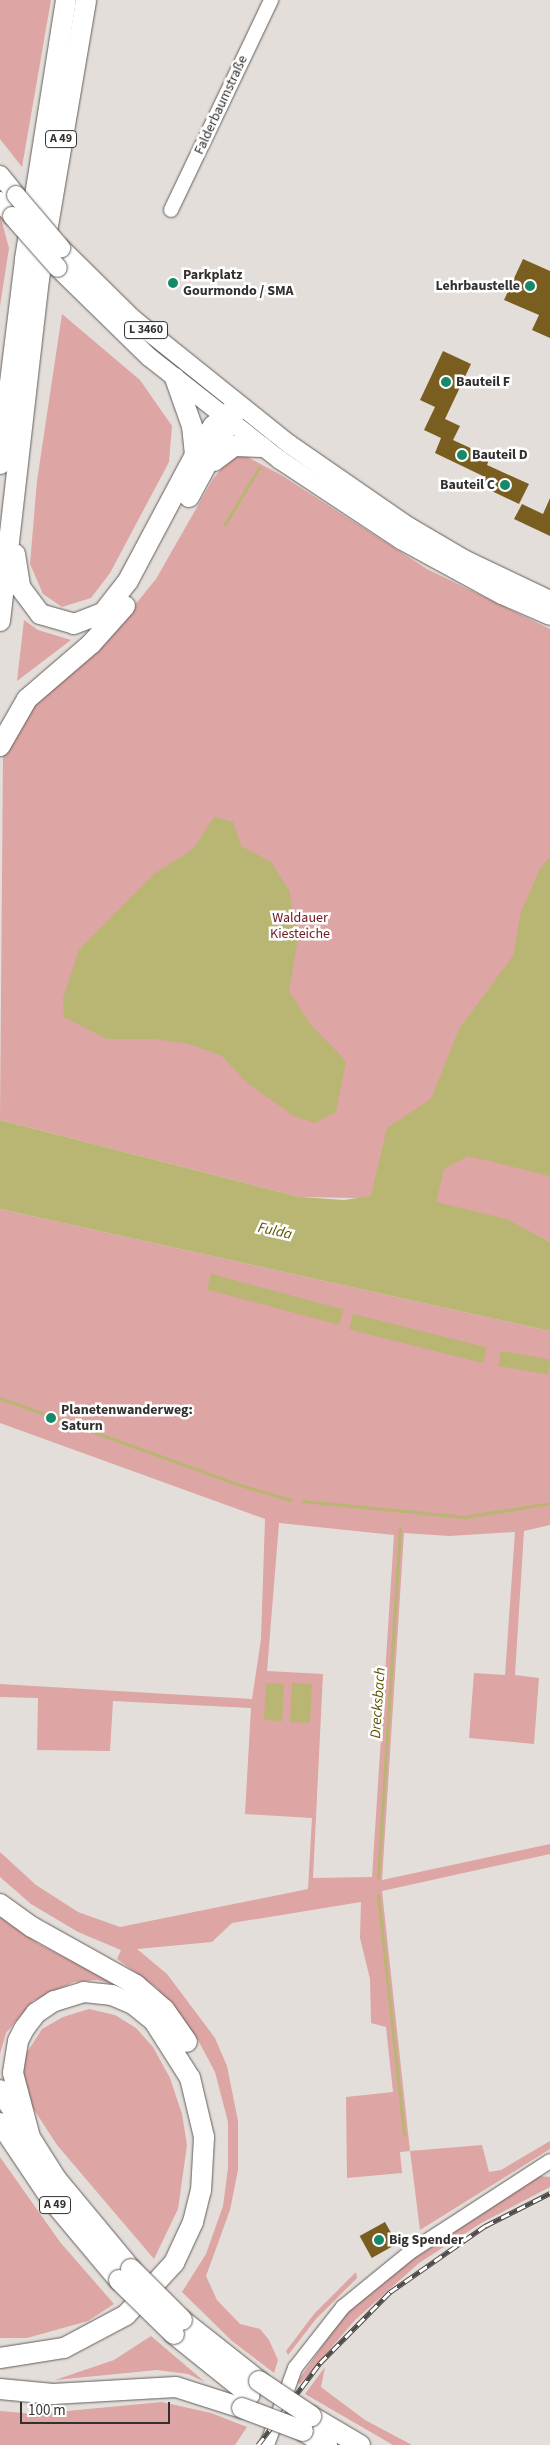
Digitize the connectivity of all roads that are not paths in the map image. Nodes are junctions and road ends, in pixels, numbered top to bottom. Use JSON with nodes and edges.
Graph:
{"nodes":[{"id":1,"x":68,"y":0,"type":"edge"},
{"id":2,"x":86,"y":0,"type":"edge"},
{"id":3,"x":271,"y":0,"type":"edge"},
{"id":4,"x":0,"y":175,"type":"edge"},
{"id":5,"x":8,"y":198,"type":"edge"},
{"id":6,"x":171,"y":210,"type":"dead end"},
{"id":7,"x":175,"y":378,"type":"junction"},
{"id":8,"x":239,"y":405,"type":"junction"},
{"id":9,"x":226,"y":420,"type":"junction"},
{"id":10,"x":262,"y":446,"type":"junction"},
{"id":11,"x":200,"y":462,"type":"junction"},
{"id":12,"x":8,"y":466,"type":"edge"},
{"id":13,"x":550,"y":600,"type":"edge"},
{"id":14,"x":550,"y":616,"type":"edge"},
{"id":15,"x":0,"y":621,"type":"edge"},
{"id":16,"x":0,"y":746,"type":"edge"},
{"id":17,"x":0,"y":1904,"type":"edge"},
{"id":18,"x":0,"y":2090,"type":"edge"},
{"id":19,"x":0,"y":2123,"type":"edge"},
{"id":20,"x":31,"y":2141,"type":"junction"},
{"id":21,"x":550,"y":2161,"type":"edge"},
{"id":22,"x":125,"y":2275,"type":"junction"},
{"id":23,"x":0,"y":2358,"type":"edge"},
{"id":24,"x":0,"y":2371,"type":"edge"},
{"id":25,"x":0,"y":2389,"type":"edge"},
{"id":26,"x":250,"y":2395,"type":"junction"},
{"id":27,"x":307,"y":2424,"type":"junction"},
{"id":28,"x":268,"y":2445,"type":"edge"},
{"id":29,"x":327,"y":2445,"type":"edge"},
{"id":30,"x":360,"y":2445,"type":"edge"}],
"edges":[{"from":1,"to":12,"type":"highway","number":"A 49"},
{"from":2,"to":12,"type":"highway","number":"A 49"},
{"from":3,"to":6,"type":"street","name":"Falderbaumstraße"},
{"from":4,"to":5,"type":"main road","number":"L 3460"},
{"from":5,"to":7,"type":"main road","number":"L 3460","bridge":true},
{"from":5,"to":8,"type":"main road","number":"L 3460","bridge":true},
{"from":7,"to":9,"type":"main road","number":"L 3460"},
{"from":7,"to":11,"type":"highway"},
{"from":8,"to":9,"type":"highway"},
{"from":8,"to":13,"type":"main road","number":"L 3460"},
{"from":9,"to":10,"type":"main road","number":"L 3460"},
{"from":9,"to":11,"type":"highway"},
{"from":10,"to":11,"type":"highway"},
{"from":10,"to":14,"type":"main road","number":"L 3460"},
{"from":11,"to":12,"type":"highway"},
{"from":11,"to":16,"type":"highway"},
{"from":12,"to":15,"type":"highway","number":"A 49"},
{"from":17,"to":24,"type":"highway"},
{"from":18,"to":20,"type":"highway","number":"A 49"},
{"from":19,"to":22,"type":"highway","number":"A 49"},
{"from":20,"to":22,"type":"highway","number":"A 49"},
{"from":20,"to":23,"type":"highway"},
{"from":21,"to":28,"type":"street"},
{"from":22,"to":26,"type":"highway","number":"A 49","bridge":true},
{"from":25,"to":26,"type":"highway"},
{"from":26,"to":27,"type":"highway","number":"A 49","bridge":true},
{"from":27,"to":29,"type":"highway","number":"A 49"},
{"from":27,"to":30,"type":"highway","number":"A 49"}]}
